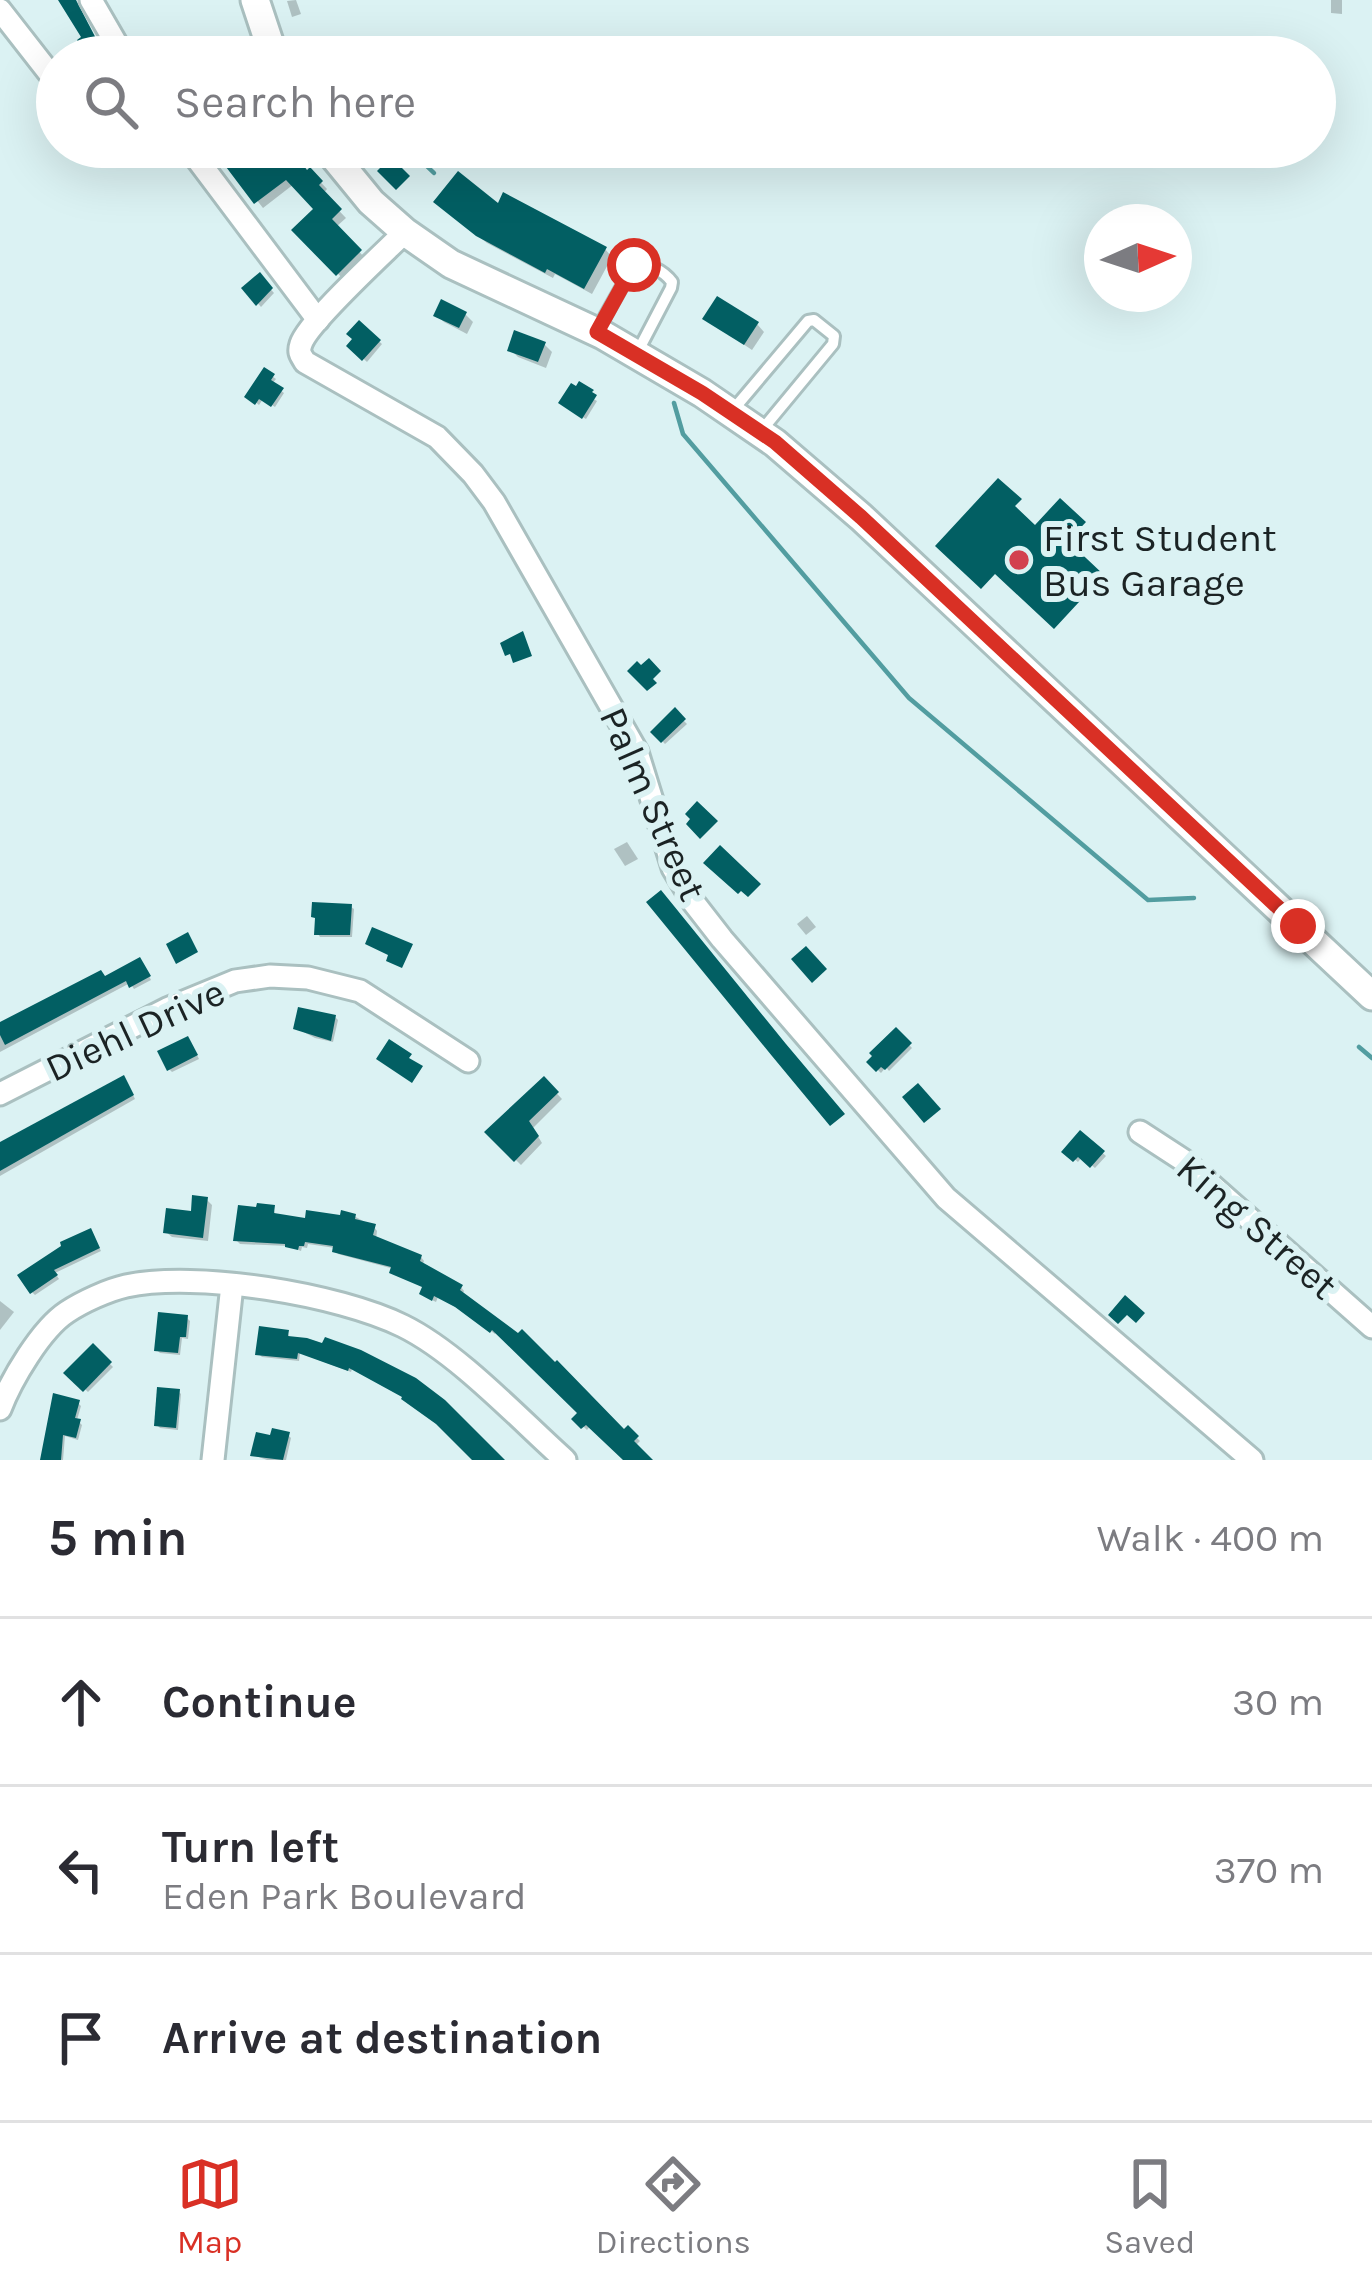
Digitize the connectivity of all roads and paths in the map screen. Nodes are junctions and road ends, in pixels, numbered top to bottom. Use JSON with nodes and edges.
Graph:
{"nodes":[{"id":1,"x":91,"y":0,"type":"edge"},
{"id":2,"x":253,"y":3,"type":"edge"},
{"id":3,"x":0,"y":10,"type":"edge"},
{"id":4,"x":112,"y":36,"type":"edge"},
{"id":5,"x":266,"y":36,"type":"edge"},
{"id":6,"x":36,"y":56,"type":"edge"},
{"id":7,"x":204,"y":168,"type":"edge"},
{"id":8,"x":343,"y":168,"type":"edge"},
{"id":9,"x":404,"y":232,"type":"junction"},
{"id":10,"x":318,"y":320,"type":"junction"},
{"id":11,"x":597,"y":332,"type":"junction"},
{"id":12,"x":636,"y":354,"type":"junction"},
{"id":13,"x":731,"y":412,"type":"junction"},
{"id":14,"x":760,"y":432,"type":"junction"},
{"id":15,"x":1372,"y":996,"type":"edge"},
{"id":16,"x":468,"y":1061,"type":"dead end"},
{"id":17,"x":0,"y":1094,"type":"edge"},
{"id":18,"x":1139,"y":1132,"type":"dead end"},
{"id":19,"x":232,"y":1285,"type":"junction"},
{"id":20,"x":1372,"y":1327,"type":"edge"},
{"id":21,"x":0,"y":1409,"type":"edge"},
{"id":22,"x":213,"y":1460,"type":"edge"},
{"id":23,"x":565,"y":1460,"type":"edge"},
{"id":24,"x":1252,"y":1460,"type":"edge"}],
"edges":[{"from":1,"to":4,"type":"street"},
{"from":2,"to":5,"type":"main road"},
{"from":3,"to":6,"type":"street"},
{"from":7,"to":10,"type":"street"},
{"from":8,"to":9,"type":"main road"},
{"from":9,"to":10,"type":"street"},
{"from":9,"to":11,"type":"main road"},
{"from":10,"to":24,"type":"street","name":"Palm Street"},
{"from":11,"to":12,"type":"main road"},
{"from":11,"to":12,"type":"lane"},
{"from":12,"to":13,"type":"main road"},
{"from":13,"to":14,"type":"main road"},
{"from":13,"to":14,"type":"lane"},
{"from":14,"to":15,"type":"main road"},
{"from":16,"to":17,"type":"street","name":"Diehl Drive"},
{"from":18,"to":20,"type":"street","name":"King Street"},
{"from":19,"to":21,"type":"street"},
{"from":19,"to":22,"type":"street"},
{"from":19,"to":23,"type":"street"}]}
